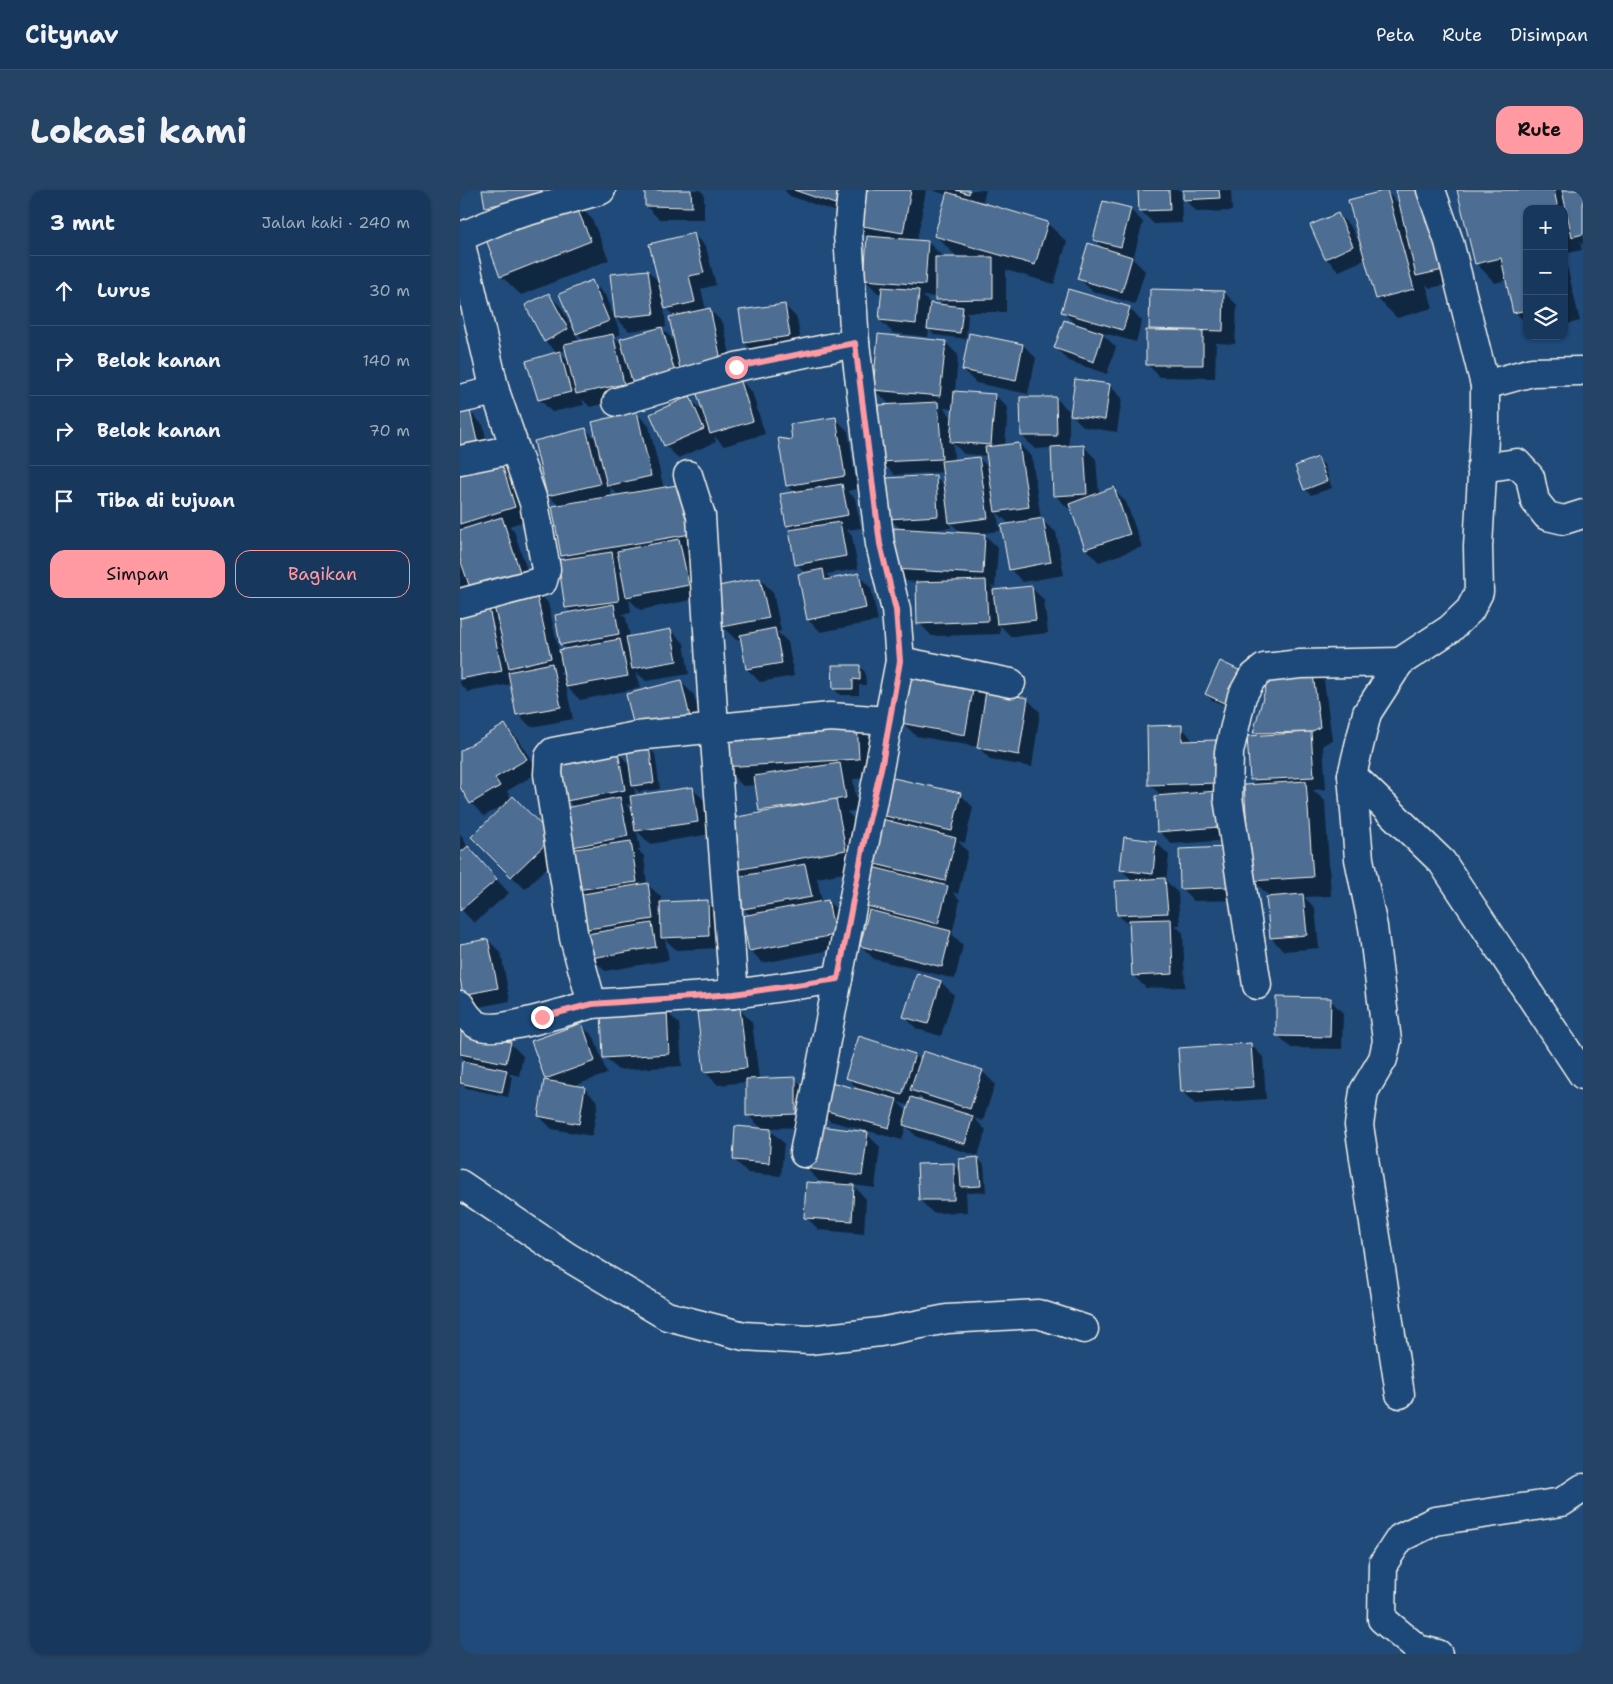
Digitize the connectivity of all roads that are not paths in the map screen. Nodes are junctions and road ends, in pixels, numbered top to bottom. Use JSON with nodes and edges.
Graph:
{"nodes":[{"id":1,"x":601,"y":190,"type":"edge"},
{"id":2,"x":852,"y":190,"type":"edge"},
{"id":3,"x":1432,"y":190,"type":"edge"},
{"id":4,"x":461,"y":244,"type":"edge"},
{"id":5,"x":855,"y":343,"type":"junction"},
{"id":6,"x":1580,"y":371,"type":"dead end"},
{"id":7,"x":1485,"y":385,"type":"junction"},
{"id":8,"x":496,"y":391,"type":"junction"},
{"id":9,"x":460,"y":398,"type":"edge"},
{"id":10,"x":617,"y":402,"type":"dead end"},
{"id":11,"x":514,"y":449,"type":"junction"},
{"id":12,"x":460,"y":460,"type":"edge"},
{"id":13,"x":1481,"y":468,"type":"junction"},
{"id":14,"x":688,"y":475,"type":"dead end"},
{"id":15,"x":1583,"y":514,"type":"edge"},
{"id":16,"x":460,"y":603,"type":"edge"},
{"id":17,"x":900,"y":661,"type":"junction"},
{"id":18,"x":1400,"y":662,"type":"junction"},
{"id":19,"x":1011,"y":683,"type":"dead end"},
{"id":20,"x":889,"y":721,"type":"junction"},
{"id":21,"x":714,"y":727,"type":"junction"},
{"id":22,"x":1352,"y":775,"type":"junction"},
{"id":23,"x":838,"y":979,"type":"junction"},
{"id":24,"x":1257,"y":985,"type":"dead end"},
{"id":25,"x":734,"y":994,"type":"junction"},
{"id":26,"x":592,"y":1004,"type":"junction"},
{"id":27,"x":460,"y":1005,"type":"edge"},
{"id":28,"x":1583,"y":1075,"type":"edge"},
{"id":29,"x":804,"y":1153,"type":"dead end"},
{"id":30,"x":460,"y":1184,"type":"edge"},
{"id":31,"x":1084,"y":1329,"type":"dead end"},
{"id":32,"x":1400,"y":1394,"type":"dead end"},
{"id":33,"x":1583,"y":1488,"type":"edge"},
{"id":34,"x":1438,"y":1654,"type":"edge"}],
"edges":[{"from":1,"to":4,"type":"street"},
{"from":2,"to":5,"type":"street"},
{"from":3,"to":7,"type":"street"},
{"from":4,"to":8,"type":"street"},
{"from":5,"to":10,"type":"street"},
{"from":5,"to":17,"type":"street"},
{"from":6,"to":7,"type":"street"},
{"from":7,"to":13,"type":"street"},
{"from":8,"to":9,"type":"street"},
{"from":8,"to":11,"type":"street"},
{"from":11,"to":12,"type":"street"},
{"from":11,"to":16,"type":"street"},
{"from":13,"to":15,"type":"street"},
{"from":13,"to":18,"type":"street"},
{"from":14,"to":21,"type":"street"},
{"from":17,"to":19,"type":"street"},
{"from":17,"to":20,"type":"street"},
{"from":18,"to":22,"type":"street"},
{"from":18,"to":24,"type":"street"},
{"from":20,"to":21,"type":"street"},
{"from":20,"to":23,"type":"street"},
{"from":21,"to":25,"type":"street"},
{"from":21,"to":26,"type":"street"},
{"from":22,"to":28,"type":"street"},
{"from":22,"to":32,"type":"street"},
{"from":23,"to":25,"type":"street"},
{"from":23,"to":29,"type":"street"},
{"from":25,"to":26,"type":"street"},
{"from":26,"to":27,"type":"street"},
{"from":30,"to":31,"type":"street"},
{"from":33,"to":34,"type":"street"}]}
